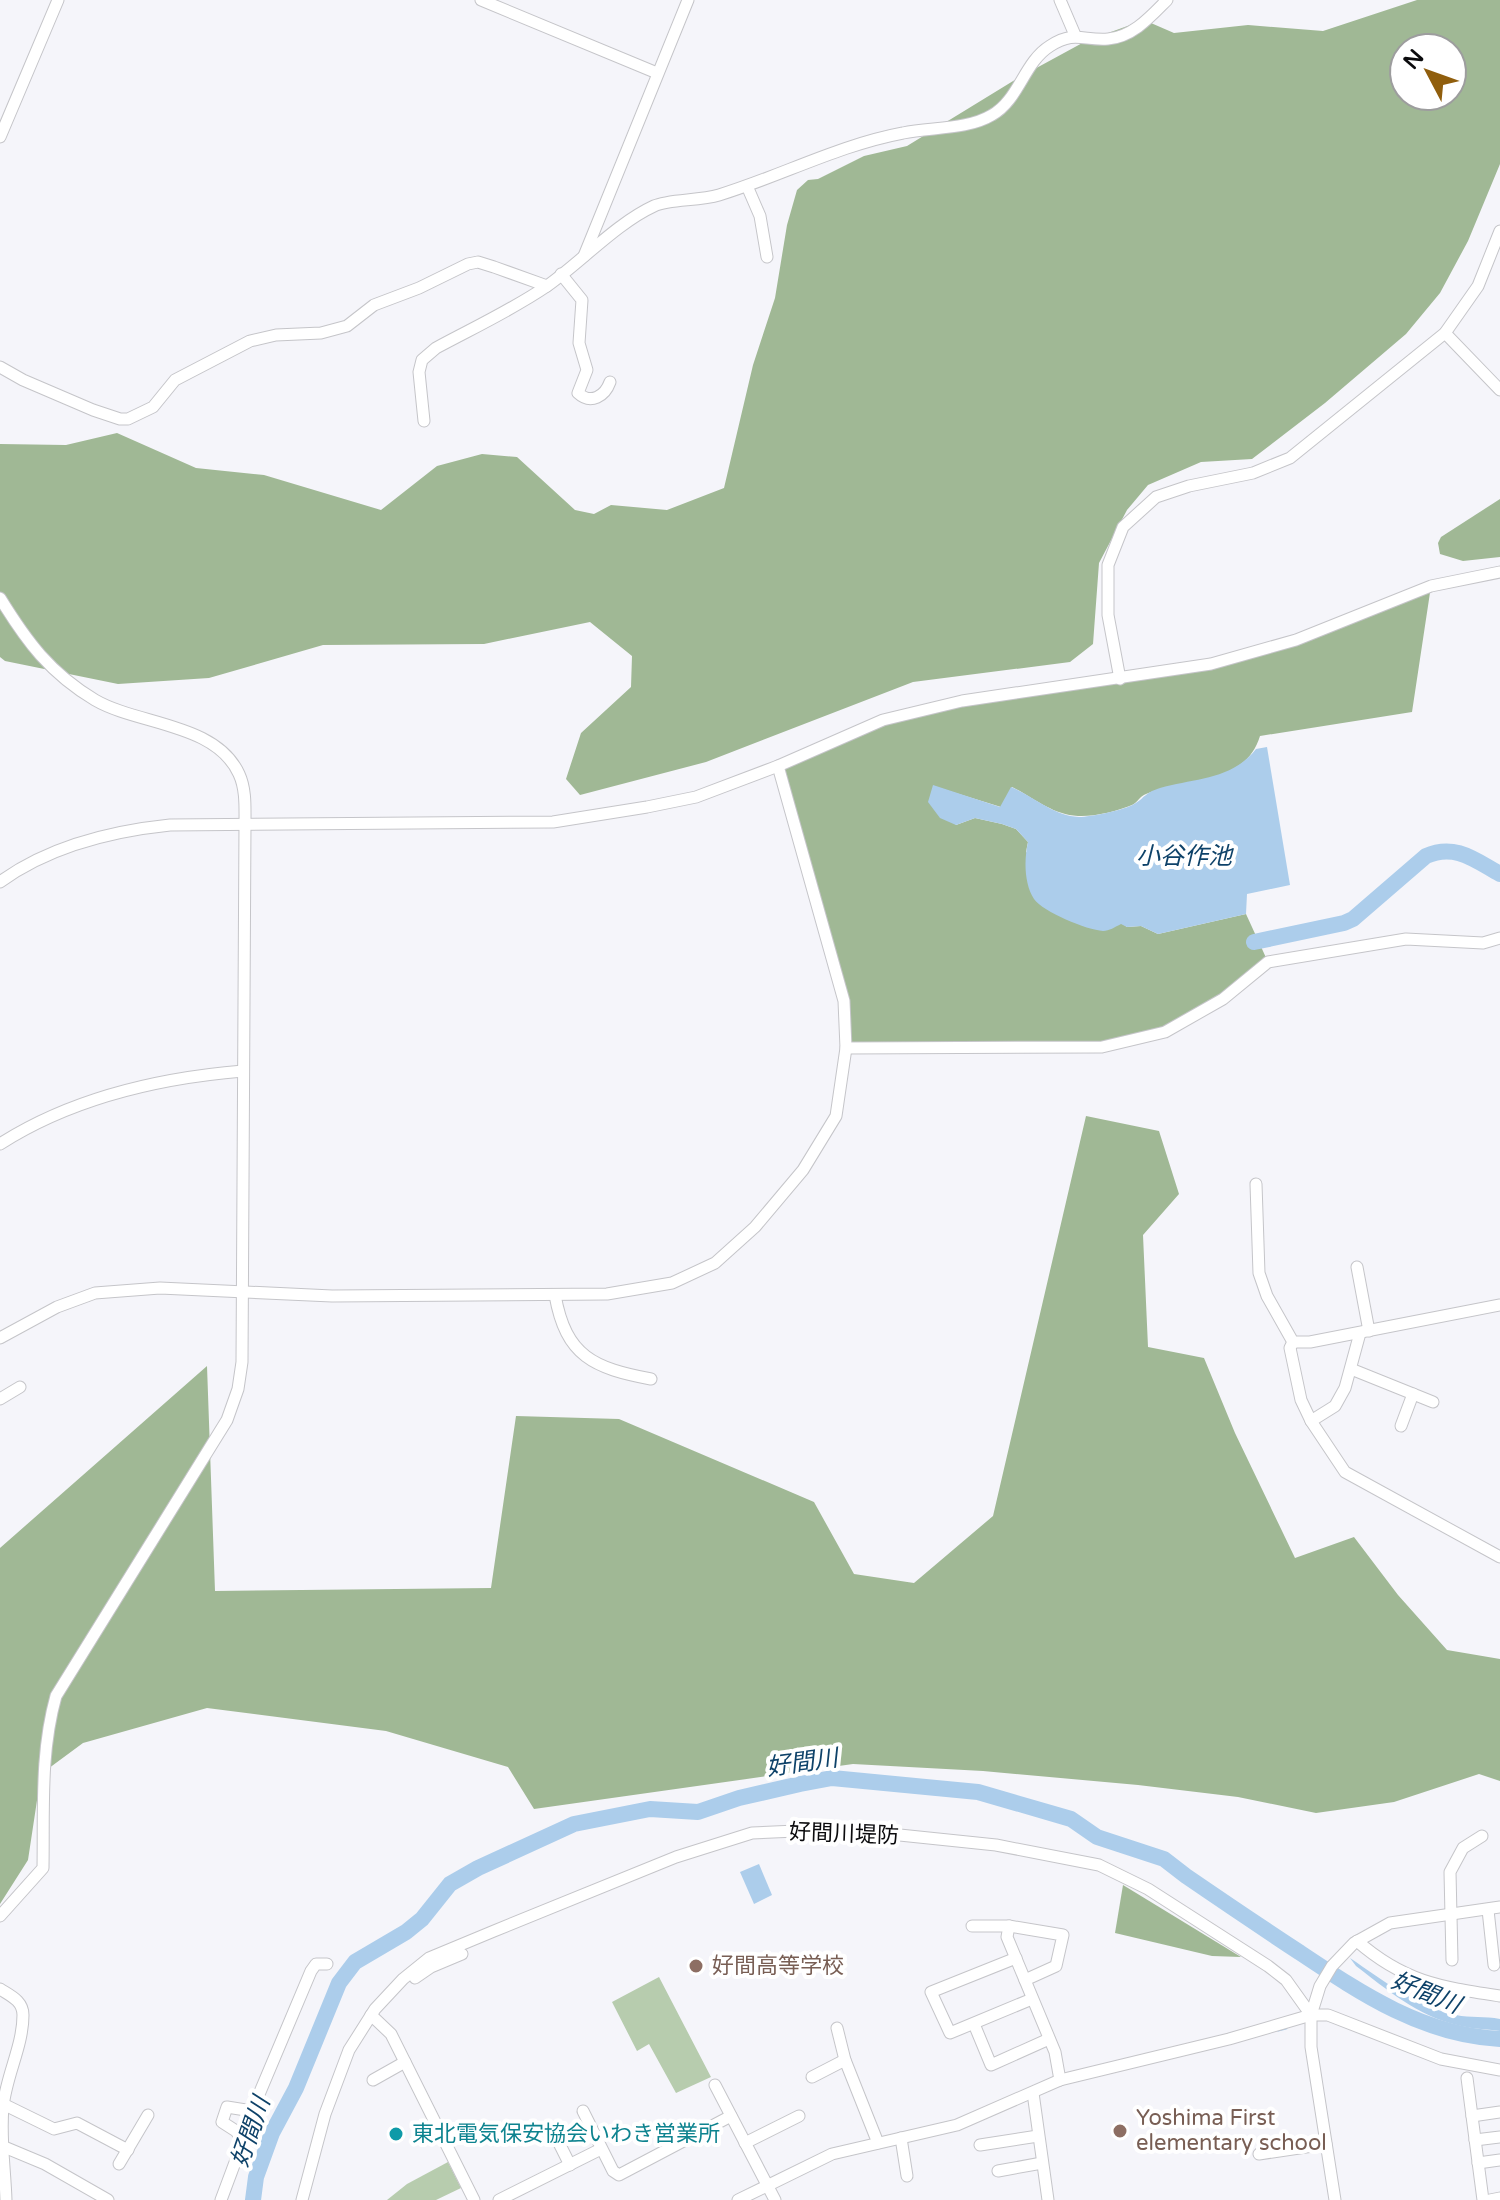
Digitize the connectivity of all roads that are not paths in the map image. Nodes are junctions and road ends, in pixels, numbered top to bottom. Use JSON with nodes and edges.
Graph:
{"nodes":[{"id":1,"x":58,"y":0,"type":"edge"},
{"id":2,"x":481,"y":0,"type":"edge"},
{"id":3,"x":688,"y":0,"type":"edge"},
{"id":4,"x":1060,"y":0,"type":"edge"},
{"id":5,"x":1167,"y":0,"type":"edge"},
{"id":6,"x":1075,"y":35,"type":"junction"},
{"id":7,"x":657,"y":73,"type":"junction"},
{"id":8,"x":0,"y":137,"type":"edge"},
{"id":9,"x":747,"y":186,"type":"junction"},
{"id":10,"x":1500,"y":231,"type":"edge"},
{"id":11,"x":584,"y":257,"type":"junction"},
{"id":12,"x":767,"y":257,"type":"dead end"},
{"id":13,"x":561,"y":274,"type":"junction"},
{"id":14,"x":547,"y":286,"type":"junction"},
{"id":15,"x":1445,"y":333,"type":"junction"},
{"id":16,"x":0,"y":367,"type":"edge"},
{"id":17,"x":610,"y":382,"type":"dead end"},
{"id":18,"x":1500,"y":390,"type":"edge"},
{"id":19,"x":424,"y":421,"type":"dead end"},
{"id":20,"x":1500,"y":572,"type":"edge"},
{"id":21,"x":0,"y":598,"type":"edge"},
{"id":22,"x":1120,"y":679,"type":"junction"},
{"id":23,"x":778,"y":766,"type":"junction"},
{"id":24,"x":245,"y":823,"type":"junction"},
{"id":25,"x":0,"y":882,"type":"edge"},
{"id":26,"x":1500,"y":938,"type":"edge"},
{"id":27,"x":846,"y":1048,"type":"junction"},
{"id":28,"x":243,"y":1071,"type":"junction"},
{"id":29,"x":0,"y":1144,"type":"edge"},
{"id":30,"x":1256,"y":1184,"type":"dead end"},
{"id":31,"x":1357,"y":1267,"type":"dead end"},
{"id":32,"x":241,"y":1292,"type":"junction"},
{"id":33,"x":555,"y":1295,"type":"junction"},
{"id":34,"x":1500,"y":1305,"type":"edge"},
{"id":35,"x":1365,"y":1332,"type":"junction"},
{"id":36,"x":0,"y":1338,"type":"edge"},
{"id":37,"x":1293,"y":1342,"type":"junction"},
{"id":38,"x":1351,"y":1369,"type":"junction"},
{"id":39,"x":651,"y":1379,"type":"dead end"},
{"id":40,"x":20,"y":1387,"type":"dead end"},
{"id":41,"x":1413,"y":1394,"type":"junction"},
{"id":42,"x":0,"y":1399,"type":"edge"},
{"id":43,"x":1433,"y":1402,"type":"dead end"},
{"id":44,"x":1311,"y":1421,"type":"junction"},
{"id":45,"x":1401,"y":1426,"type":"dead end"},
{"id":46,"x":1500,"y":1557,"type":"edge"},
{"id":47,"x":1482,"y":1836,"type":"dead end"},
{"id":48,"x":1494,"y":1908,"type":"edge"},
{"id":49,"x":1451,"y":1913,"type":"junction"},
{"id":50,"x":0,"y":1916,"type":"edge"},
{"id":51,"x":972,"y":1926,"type":"dead end"},
{"id":52,"x":1009,"y":1926,"type":"junction"},
{"id":53,"x":1356,"y":1942,"type":"junction"},
{"id":54,"x":462,"y":1954,"type":"dead end"},
{"id":55,"x":1016,"y":1958,"type":"junction"},
{"id":56,"x":1452,"y":1960,"type":"dead end"},
{"id":57,"x":327,"y":1964,"type":"dead end"},
{"id":58,"x":1494,"y":1965,"type":"dead end"},
{"id":59,"x":1025,"y":1980,"type":"junction"},
{"id":60,"x":0,"y":1989,"type":"edge"},
{"id":61,"x":390,"y":1992,"type":"junction"},
{"id":62,"x":1500,"y":1996,"type":"edge"},
{"id":63,"x":1032,"y":1999,"type":"junction"},
{"id":64,"x":1312,"y":2010,"type":"junction"},
{"id":65,"x":371,"y":2015,"type":"junction"},
{"id":66,"x":974,"y":2024,"type":"junction"},
{"id":67,"x":837,"y":2028,"type":"dead end"},
{"id":68,"x":1049,"y":2039,"type":"junction"},
{"id":69,"x":845,"y":2060,"type":"junction"},
{"id":70,"x":405,"y":2062,"type":"junction"},
{"id":71,"x":1500,"y":2070,"type":"edge"},
{"id":72,"x":812,"y":2077,"type":"dead end"},
{"id":73,"x":1467,"y":2078,"type":"dead end"},
{"id":74,"x":373,"y":2080,"type":"dead end"},
{"id":75,"x":1060,"y":2080,"type":"junction"},
{"id":76,"x":715,"y":2085,"type":"dead end"},
{"id":77,"x":1033,"y":2093,"type":"junction"},
{"id":78,"x":3,"y":2104,"type":"junction"},
{"id":79,"x":583,"y":2111,"type":"dead end"},
{"id":80,"x":1500,"y":2112,"type":"edge"},
{"id":81,"x":148,"y":2115,"type":"dead end"},
{"id":82,"x":731,"y":2116,"type":"junction"},
{"id":83,"x":799,"y":2116,"type":"dead end"},
{"id":84,"x":1472,"y":2116,"type":"junction"},
{"id":85,"x":1038,"y":2136,"type":"junction"},
{"id":86,"x":1500,"y":2137,"type":"edge"},
{"id":87,"x":901,"y":2138,"type":"junction"},
{"id":88,"x":557,"y":2139,"type":"dead end"},
{"id":89,"x":1475,"y":2140,"type":"junction"},
{"id":90,"x":877,"y":2141,"type":"junction"},
{"id":91,"x":745,"y":2143,"type":"junction"},
{"id":92,"x":1326,"y":2144,"type":"junction"},
{"id":93,"x":980,"y":2145,"type":"dead end"},
{"id":94,"x":2,"y":2146,"type":"junction"},
{"id":95,"x":128,"y":2150,"type":"junction"},
{"id":96,"x":599,"y":2150,"type":"dead end"},
{"id":97,"x":1259,"y":2154,"type":"dead end"},
{"id":98,"x":1500,"y":2160,"type":"edge"},
{"id":99,"x":1042,"y":2163,"type":"junction"},
{"id":100,"x":1478,"y":2163,"type":"junction"},
{"id":101,"x":119,"y":2164,"type":"dead end"},
{"id":102,"x":570,"y":2165,"type":"junction"},
{"id":103,"x":998,"y":2171,"type":"dead end"},
{"id":104,"x":907,"y":2176,"type":"dead end"},
{"id":105,"x":767,"y":2185,"type":"junction"},
{"id":106,"x":1500,"y":2198,"type":"edge"},
{"id":107,"x":6,"y":2200,"type":"edge"},
{"id":108,"x":108,"y":2200,"type":"edge"},
{"id":109,"x":221,"y":2200,"type":"edge"},
{"id":110,"x":302,"y":2200,"type":"edge"},
{"id":111,"x":474,"y":2200,"type":"edge"},
{"id":112,"x":499,"y":2200,"type":"edge"},
{"id":113,"x":738,"y":2200,"type":"edge"},
{"id":114,"x":775,"y":2200,"type":"edge"},
{"id":115,"x":1048,"y":2200,"type":"edge"},
{"id":116,"x":1335,"y":2200,"type":"edge"},
{"id":117,"x":1483,"y":2200,"type":"edge"},
{"id":118,"x":1490,"y":2200,"type":"edge"}],
"edges":[{"from":1,"to":8,"type":"street"},
{"from":2,"to":7,"type":"street"},
{"from":3,"to":7,"type":"street"},
{"from":4,"to":6,"type":"street"},
{"from":5,"to":6,"type":"street"},
{"from":6,"to":9,"type":"street"},
{"from":7,"to":11,"type":"street"},
{"from":9,"to":11,"type":"street"},
{"from":9,"to":12,"type":"street"},
{"from":10,"to":15,"type":"street"},
{"from":11,"to":13,"type":"street"},
{"from":13,"to":14,"type":"street"},
{"from":13,"to":17,"type":"street"},
{"from":14,"to":16,"type":"street"},
{"from":14,"to":19,"type":"street"},
{"from":15,"to":18,"type":"street"},
{"from":15,"to":22,"type":"street"},
{"from":20,"to":22,"type":"street"},
{"from":21,"to":24,"type":"street"},
{"from":22,"to":23,"type":"street"},
{"from":23,"to":24,"type":"street"},
{"from":23,"to":27,"type":"street"},
{"from":24,"to":25,"type":"street"},
{"from":24,"to":28,"type":"street"},
{"from":26,"to":27,"type":"street"},
{"from":27,"to":33,"type":"street"},
{"from":28,"to":29,"type":"street"},
{"from":28,"to":32,"type":"street"},
{"from":30,"to":37,"type":"street"},
{"from":31,"to":35,"type":"street"},
{"from":32,"to":33,"type":"street"},
{"from":32,"to":36,"type":"street"},
{"from":32,"to":50,"type":"street"},
{"from":33,"to":39,"type":"street"},
{"from":34,"to":35,"type":"street"},
{"from":35,"to":37,"type":"street"},
{"from":35,"to":38,"type":"street"},
{"from":37,"to":44,"type":"street"},
{"from":38,"to":41,"type":"street"},
{"from":38,"to":44,"type":"street"},
{"from":40,"to":42,"type":"street"},
{"from":41,"to":43,"type":"street"},
{"from":41,"to":45,"type":"street"},
{"from":44,"to":46,"type":"street"},
{"from":47,"to":49,"type":"street"},
{"from":48,"to":49,"type":"street"},
{"from":48,"to":58,"type":"street"},
{"from":49,"to":53,"type":"street"},
{"from":49,"to":56,"type":"street"},
{"from":51,"to":52,"type":"street"},
{"from":52,"to":55,"type":"street"},
{"from":52,"to":59,"type":"street"},
{"from":53,"to":62,"type":"street"},
{"from":53,"to":64,"type":"street"},
{"from":54,"to":61,"type":"street"},
{"from":55,"to":59,"type":"street"},
{"from":55,"to":66,"type":"street"},
{"from":57,"to":109,"type":"street"},
{"from":59,"to":63,"type":"street"},
{"from":60,"to":78,"type":"street"},
{"from":61,"to":64,"type":"street","name":"好間川堤防"},
{"from":61,"to":65,"type":"street","name":"好間川堤防"},
{"from":63,"to":66,"type":"street"},
{"from":63,"to":68,"type":"street"},
{"from":64,"to":71,"type":"street"},
{"from":64,"to":75,"type":"street"},
{"from":64,"to":92,"type":"street"},
{"from":65,"to":70,"type":"street"},
{"from":65,"to":110,"type":"street","name":"好間川堤防"},
{"from":66,"to":68,"type":"street"},
{"from":67,"to":69,"type":"street"},
{"from":68,"to":75,"type":"street"},
{"from":69,"to":72,"type":"street"},
{"from":69,"to":90,"type":"street"},
{"from":70,"to":74,"type":"street"},
{"from":70,"to":111,"type":"street"},
{"from":73,"to":84,"type":"street"},
{"from":75,"to":77,"type":"street"},
{"from":76,"to":82,"type":"street"},
{"from":77,"to":85,"type":"street"},
{"from":77,"to":87,"type":"street"},
{"from":78,"to":94,"type":"street"},
{"from":78,"to":95,"type":"street"},
{"from":79,"to":82,"type":"street"},
{"from":80,"to":84,"type":"street"},
{"from":81,"to":95,"type":"street"},
{"from":82,"to":91,"type":"street"},
{"from":83,"to":91,"type":"street"},
{"from":84,"to":89,"type":"street"},
{"from":85,"to":93,"type":"street"},
{"from":85,"to":99,"type":"street"},
{"from":86,"to":89,"type":"street"},
{"from":87,"to":90,"type":"street"},
{"from":87,"to":104,"type":"street"},
{"from":88,"to":102,"type":"street"},
{"from":89,"to":100,"type":"street"},
{"from":90,"to":105,"type":"street"},
{"from":91,"to":105,"type":"street"},
{"from":92,"to":97,"type":"street"},
{"from":92,"to":116,"type":"street"},
{"from":94,"to":107,"type":"street"},
{"from":94,"to":108,"type":"street"},
{"from":95,"to":101,"type":"street"},
{"from":96,"to":102,"type":"street"},
{"from":98,"to":100,"type":"street"},
{"from":99,"to":103,"type":"street"},
{"from":99,"to":115,"type":"street"},
{"from":100,"to":117,"type":"street"},
{"from":102,"to":112,"type":"street"},
{"from":105,"to":113,"type":"street"},
{"from":105,"to":114,"type":"street"},
{"from":106,"to":118,"type":"street"}]}
